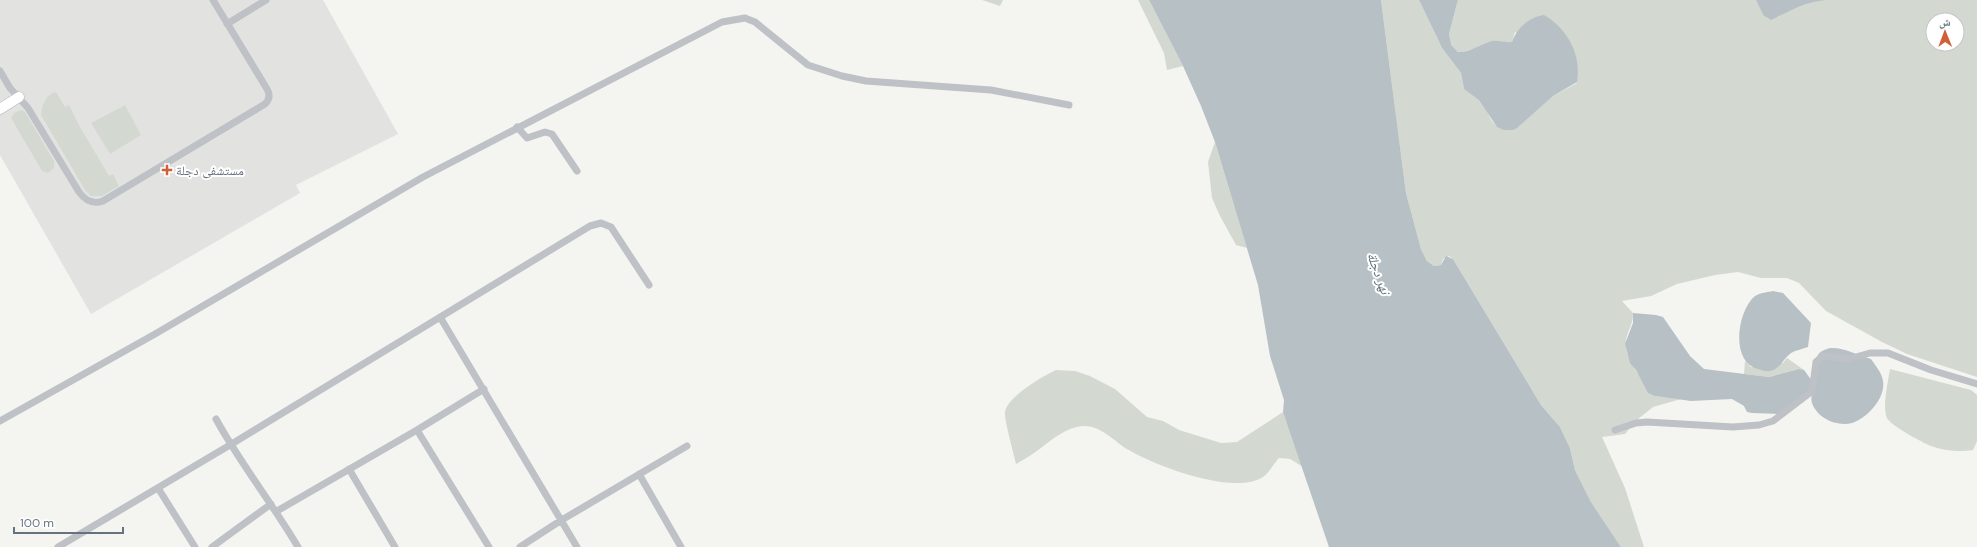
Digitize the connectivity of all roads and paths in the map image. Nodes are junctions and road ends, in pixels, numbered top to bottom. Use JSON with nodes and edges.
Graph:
{"nodes":[{"id":1,"x":213,"y":0,"type":"edge"},
{"id":2,"x":266,"y":0,"type":"edge"},
{"id":3,"x":227,"y":24,"type":"junction"},
{"id":4,"x":0,"y":71,"type":"edge"},
{"id":5,"x":19,"y":98,"type":"junction"},
{"id":6,"x":1069,"y":105,"type":"dead end"},
{"id":7,"x":0,"y":109,"type":"edge"},
{"id":8,"x":517,"y":127,"type":"junction"},
{"id":9,"x":577,"y":171,"type":"dead end"},
{"id":10,"x":649,"y":284,"type":"dead end"},
{"id":11,"x":440,"y":317,"type":"junction"},
{"id":12,"x":1977,"y":384,"type":"edge"},
{"id":13,"x":484,"y":389,"type":"junction"},
{"id":14,"x":216,"y":419,"type":"dead end"},
{"id":15,"x":0,"y":421,"type":"edge"},
{"id":16,"x":417,"y":430,"type":"junction"},
{"id":17,"x":1615,"y":430,"type":"dead end"},
{"id":18,"x":230,"y":445,"type":"junction"},
{"id":19,"x":687,"y":446,"type":"dead end"},
{"id":20,"x":349,"y":470,"type":"junction"},
{"id":21,"x":639,"y":474,"type":"junction"},
{"id":22,"x":158,"y":488,"type":"junction"},
{"id":23,"x":272,"y":504,"type":"junction"},
{"id":24,"x":277,"y":511,"type":"junction"},
{"id":25,"x":560,"y":521,"type":"junction"},
{"id":26,"x":58,"y":547,"type":"edge"},
{"id":27,"x":196,"y":547,"type":"edge"},
{"id":28,"x":212,"y":547,"type":"edge"},
{"id":29,"x":298,"y":547,"type":"edge"},
{"id":30,"x":395,"y":547,"type":"edge"},
{"id":31,"x":489,"y":547,"type":"edge"},
{"id":32,"x":520,"y":547,"type":"edge"},
{"id":33,"x":576,"y":547,"type":"edge"},
{"id":34,"x":681,"y":547,"type":"edge"}],
"edges":[{"from":1,"to":3,"type":"street"},
{"from":2,"to":3,"type":"street"},
{"from":3,"to":5,"type":"street"},
{"from":4,"to":5,"type":"street"},
{"from":5,"to":7,"type":"street"},
{"from":6,"to":8,"type":"street"},
{"from":8,"to":9,"type":"street"},
{"from":8,"to":15,"type":"street"},
{"from":10,"to":11,"type":"street"},
{"from":11,"to":13,"type":"street"},
{"from":11,"to":18,"type":"street"},
{"from":12,"to":17,"type":"street"},
{"from":13,"to":16,"type":"street"},
{"from":13,"to":25,"type":"street"},
{"from":14,"to":18,"type":"street"},
{"from":16,"to":20,"type":"street"},
{"from":16,"to":31,"type":"street"},
{"from":18,"to":22,"type":"street"},
{"from":18,"to":23,"type":"street"},
{"from":19,"to":21,"type":"street"},
{"from":20,"to":24,"type":"street"},
{"from":20,"to":30,"type":"street"},
{"from":21,"to":25,"type":"street"},
{"from":21,"to":34,"type":"street"},
{"from":22,"to":26,"type":"street"},
{"from":22,"to":27,"type":"street"},
{"from":23,"to":24,"type":"street"},
{"from":23,"to":28,"type":"street"},
{"from":24,"to":29,"type":"street"},
{"from":25,"to":32,"type":"street"},
{"from":25,"to":33,"type":"street"}]}
